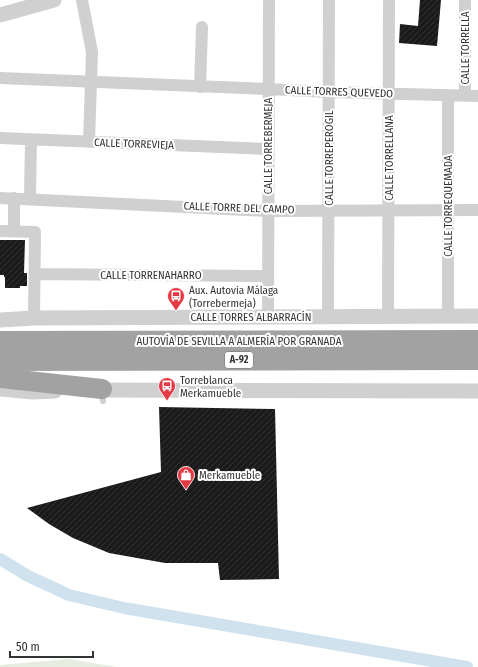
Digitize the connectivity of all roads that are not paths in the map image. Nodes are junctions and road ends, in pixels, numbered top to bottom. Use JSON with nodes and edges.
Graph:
{"nodes":[{"id":1,"x":54,"y":0,"type":"edge"},
{"id":2,"x":82,"y":0,"type":"edge"},
{"id":3,"x":269,"y":0,"type":"edge"},
{"id":4,"x":329,"y":0,"type":"edge"},
{"id":5,"x":389,"y":0,"type":"edge"},
{"id":6,"x":465,"y":0,"type":"edge"},
{"id":7,"x":0,"y":15,"type":"edge"},
{"id":8,"x":202,"y":28,"type":"dead end"},
{"id":9,"x":0,"y":78,"type":"edge"},
{"id":10,"x":92,"y":82,"type":"junction"},
{"id":11,"x":200,"y":87,"type":"junction"},
{"id":12,"x":268,"y":89,"type":"junction"},
{"id":13,"x":328,"y":92,"type":"junction"},
{"id":14,"x":389,"y":94,"type":"junction"},
{"id":15,"x":448,"y":96,"type":"junction"},
{"id":16,"x":465,"y":96,"type":"junction"},
{"id":17,"x":478,"y":96,"type":"edge"},
{"id":18,"x":0,"y":138,"type":"edge"},
{"id":19,"x":31,"y":139,"type":"junction"},
{"id":20,"x":89,"y":142,"type":"junction"},
{"id":21,"x":268,"y":149,"type":"junction"},
{"id":22,"x":0,"y":198,"type":"edge"},
{"id":23,"x":14,"y":198,"type":"junction"},
{"id":24,"x":30,"y":199,"type":"junction"},
{"id":25,"x":268,"y":210,"type":"junction"},
{"id":26,"x":329,"y":210,"type":"junction"},
{"id":27,"x":389,"y":210,"type":"junction"},
{"id":28,"x":448,"y":210,"type":"junction"},
{"id":29,"x":478,"y":210,"type":"edge"},
{"id":30,"x":14,"y":231,"type":"junction"},
{"id":31,"x":0,"y":232,"type":"edge"},
{"id":32,"x":35,"y":274,"type":"junction"},
{"id":33,"x":268,"y":276,"type":"junction"},
{"id":34,"x":328,"y":316,"type":"junction"},
{"id":35,"x":388,"y":316,"type":"junction"},
{"id":36,"x":448,"y":316,"type":"junction"},
{"id":37,"x":478,"y":316,"type":"edge"},
{"id":38,"x":268,"y":317,"type":"junction"},
{"id":39,"x":34,"y":318,"type":"junction"},
{"id":40,"x":0,"y":320,"type":"edge"},
{"id":41,"x":0,"y":330,"type":"edge"},
{"id":42,"x":478,"y":340,"type":"edge"},
{"id":43,"x":0,"y":341,"type":"edge"},
{"id":44,"x":84,"y":341,"type":"junction"},
{"id":45,"x":478,"y":360,"type":"edge"},
{"id":46,"x":0,"y":361,"type":"edge"},
{"id":47,"x":0,"y":378,"type":"edge"},
{"id":48,"x":0,"y":389,"type":"edge"},
{"id":49,"x":478,"y":391,"type":"edge"},
{"id":50,"x":103,"y":395,"type":"junction"}],
"edges":[{"from":1,"to":7,"type":"street"},
{"from":2,"to":10,"type":"street"},
{"from":3,"to":12,"type":"street","name":"CALLE TORREBERMEJA"},
{"from":4,"to":13,"type":"street","name":"CALLE TORREPEROGIL"},
{"from":5,"to":14,"type":"street","name":"CALLE TORRELLANA"},
{"from":6,"to":16,"type":"street","name":"CALLE TORRELLA"},
{"from":8,"to":11,"type":"street"},
{"from":9,"to":10,"type":"street","name":"CALLE TORRES QUEVEDO"},
{"from":10,"to":11,"type":"street","name":"CALLE TORRES QUEVEDO"},
{"from":10,"to":20,"type":"street"},
{"from":11,"to":12,"type":"street","name":"CALLE TORRES QUEVEDO"},
{"from":12,"to":13,"type":"street","name":"CALLE TORRES QUEVEDO"},
{"from":12,"to":21,"type":"street","name":"CALLE TORREBERMEJA"},
{"from":13,"to":14,"type":"street","name":"CALLE TORRES QUEVEDO"},
{"from":13,"to":26,"type":"street","name":"CALLE TORREPEROGIL"},
{"from":14,"to":15,"type":"street","name":"CALLE TORRES QUEVEDO"},
{"from":14,"to":27,"type":"street","name":"CALLE TORRELLANA"},
{"from":15,"to":16,"type":"street","name":"CALLE TORRES QUEVEDO"},
{"from":15,"to":28,"type":"street","name":"CALLE TORREQUEMADA"},
{"from":16,"to":17,"type":"street","name":"CALLE TORRES QUEVEDO"},
{"from":18,"to":19,"type":"street","name":"CALLE TORREVIEJA"},
{"from":19,"to":20,"type":"street","name":"CALLE TORREVIEJA"},
{"from":19,"to":24,"type":"street"},
{"from":20,"to":21,"type":"street","name":"CALLE TORREVIEJA"},
{"from":21,"to":25,"type":"street","name":"CALLE TORREBERMEJA"},
{"from":22,"to":23,"type":"street","name":"CALLE TORRE DEL CAMPO"},
{"from":23,"to":24,"type":"street","name":"CALLE TORRE DEL CAMPO"},
{"from":23,"to":30,"type":"street"},
{"from":24,"to":25,"type":"street","name":"CALLE TORRE DEL CAMPO"},
{"from":25,"to":26,"type":"street","name":"CALLE TORRE DEL CAMPO"},
{"from":25,"to":33,"type":"street","name":"CALLE TORREBERMEJA"},
{"from":26,"to":27,"type":"street","name":"CALLE TORRE DEL CAMPO"},
{"from":26,"to":34,"type":"street","name":"CALLE TORREPEROGIL"},
{"from":27,"to":28,"type":"street","name":"CALLE TORRE DEL CAMPO"},
{"from":27,"to":35,"type":"street","name":"CALLE TORRELLANA"},
{"from":28,"to":29,"type":"street","name":"CALLE TORRE DEL CAMPO"},
{"from":28,"to":36,"type":"street","name":"CALLE TORREQUEMADA"},
{"from":30,"to":31,"type":"street"},
{"from":30,"to":32,"type":"street"},
{"from":32,"to":33,"type":"street","name":"CALLE TORRENAHARRO"},
{"from":32,"to":39,"type":"street"},
{"from":33,"to":38,"type":"street","name":"CALLE TORREBERMEJA"},
{"from":34,"to":35,"type":"street","name":"CALLE TORRES ALBARRACÍN"},
{"from":34,"to":38,"type":"street","name":"CALLE TORRES ALBARRACÍN"},
{"from":35,"to":36,"type":"street","name":"CALLE TORRES ALBARRACÍN"},
{"from":36,"to":37,"type":"street","name":"CALLE TORRES ALBARRACÍN"},
{"from":38,"to":39,"type":"street","name":"CALLE TORRES ALBARRACÍN"},
{"from":39,"to":40,"type":"street","name":"CALLE TORRES ALBARRACÍN"},
{"from":41,"to":44,"type":"highway"},
{"from":42,"to":44,"type":"highway","name":"AUTOVÍA DE SEVILLA A ALMERÍA POR GRANADA","number":"A-92"},
{"from":43,"to":44,"type":"highway","name":"AUTOVÍA DE SEVILLA A ALMERÍA POR GRANADA","number":"A-92"},
{"from":45,"to":46,"type":"highway","name":"AUTOVÍA DE SEVILLA A ALMERÍA POR GRANADA","number":"A-92"},
{"from":47,"to":50,"type":"highway"},
{"from":48,"to":50,"type":"street"},
{"from":49,"to":50,"type":"street"}]}
